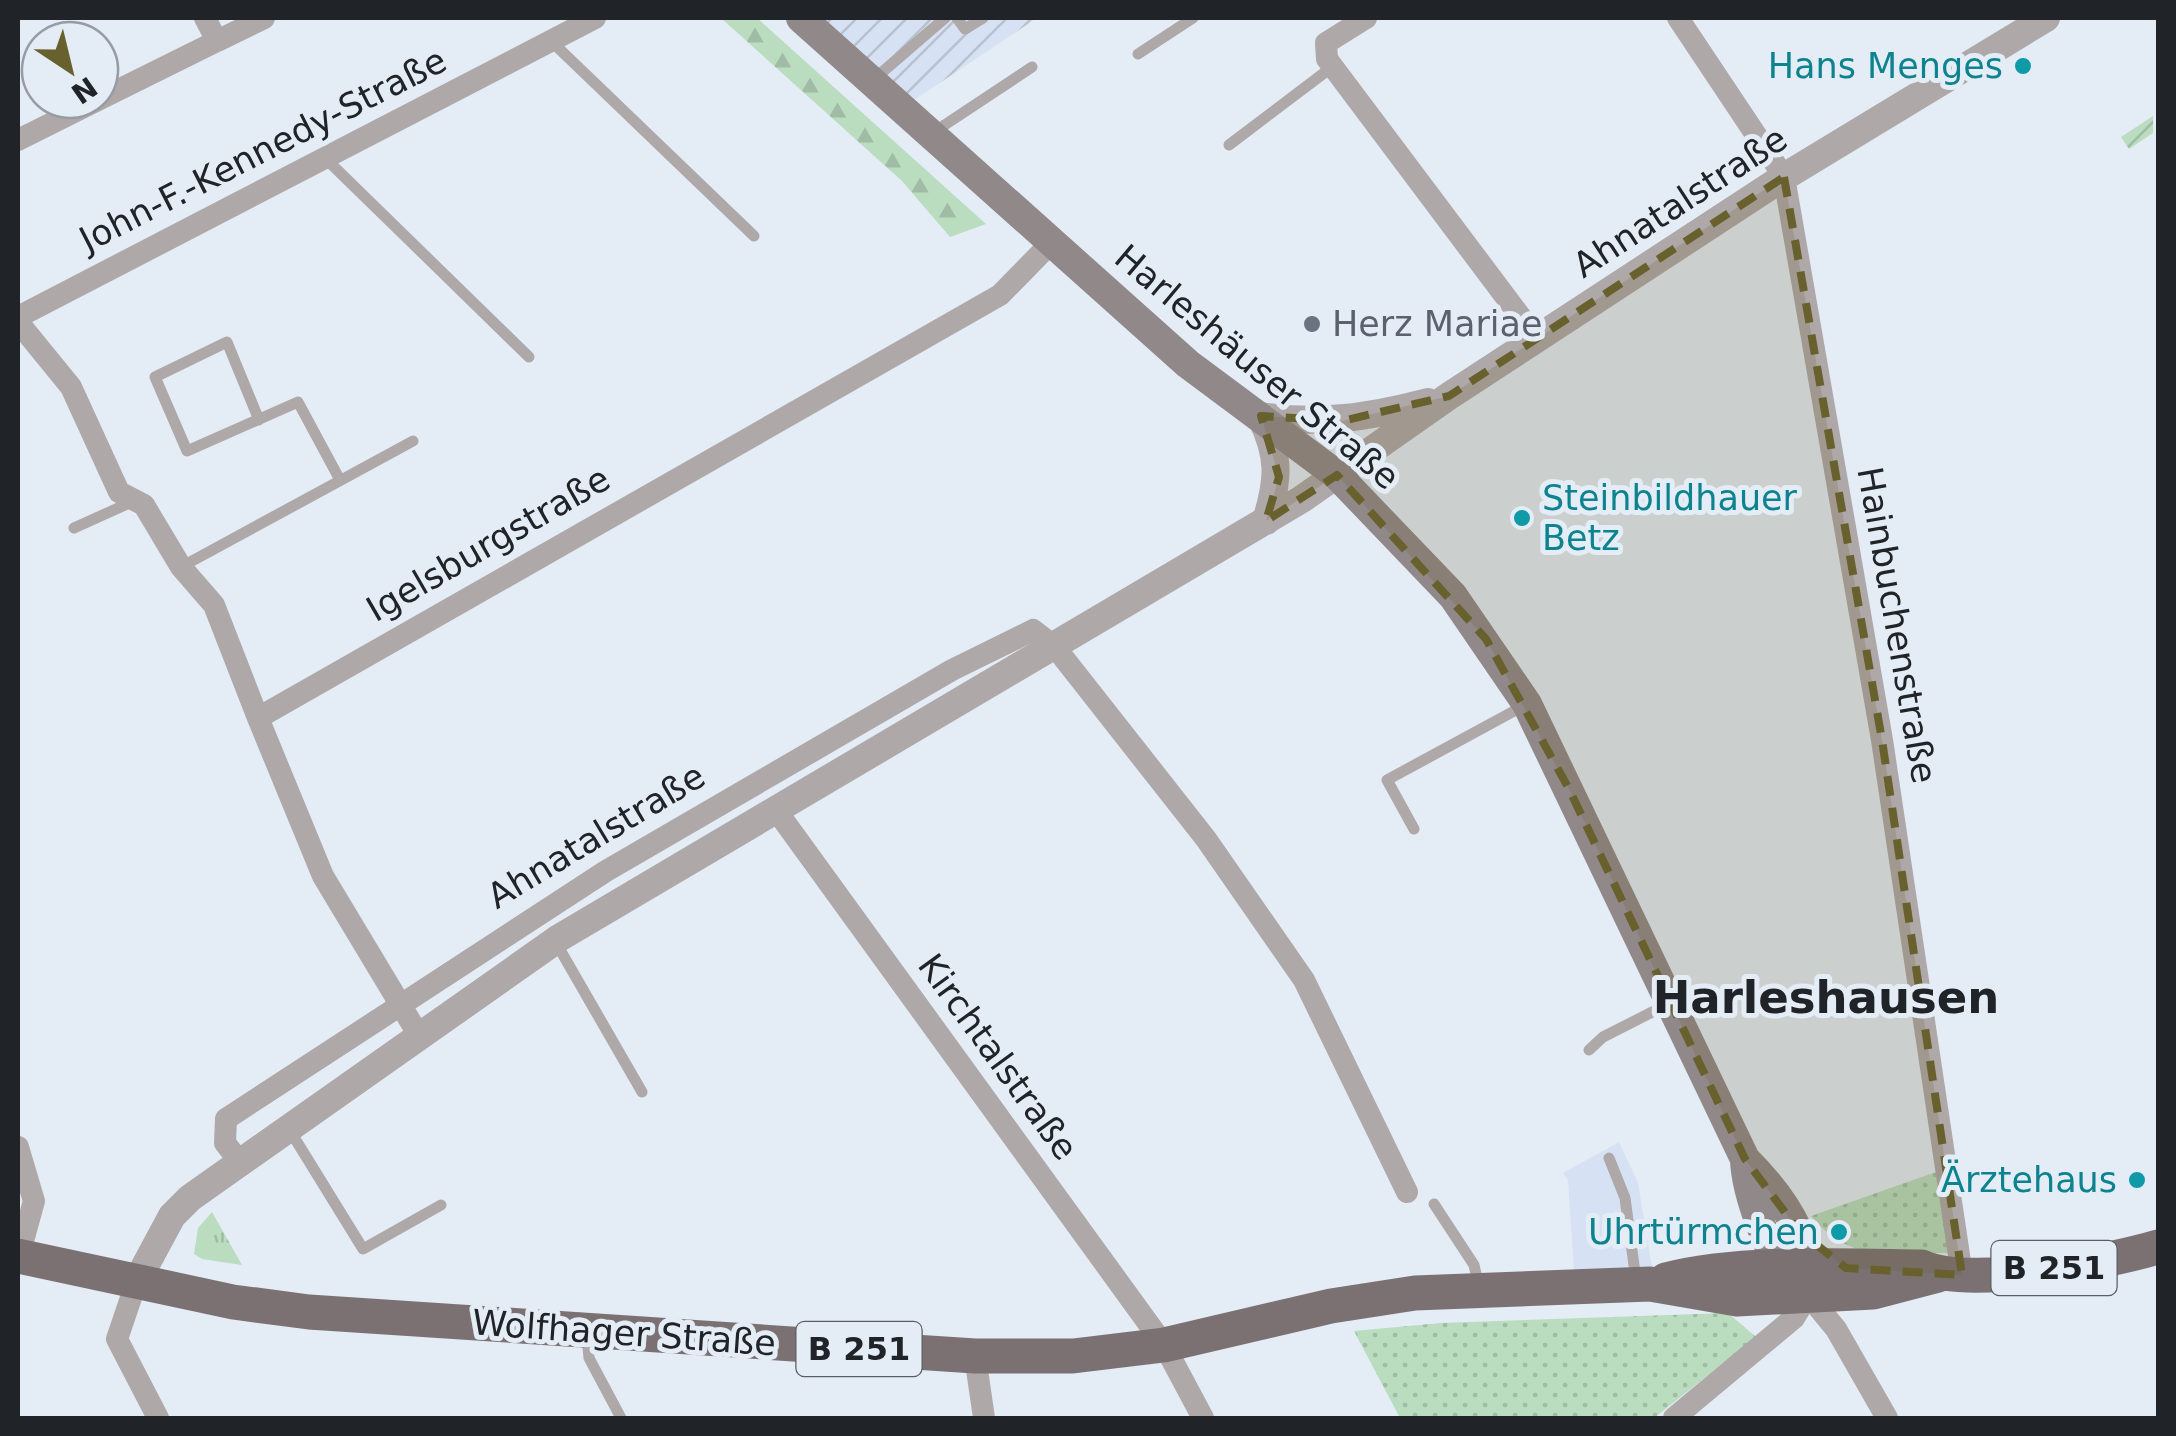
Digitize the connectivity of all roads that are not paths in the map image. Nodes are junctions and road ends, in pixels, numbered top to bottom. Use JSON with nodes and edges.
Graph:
{"nodes":[{"id":1,"x":206,"y":18,"type":"edge"},
{"id":2,"x":264,"y":18,"type":"edge"},
{"id":3,"x":595,"y":18,"type":"edge"},
{"id":4,"x":801,"y":18,"type":"edge"},
{"id":5,"x":945,"y":18,"type":"edge"},
{"id":6,"x":957,"y":18,"type":"edge"},
{"id":7,"x":983,"y":18,"type":"edge"},
{"id":8,"x":1192,"y":18,"type":"edge"},
{"id":9,"x":1366,"y":18,"type":"edge"},
{"id":10,"x":1678,"y":18,"type":"edge"},
{"id":11,"x":2046,"y":18,"type":"edge"},
{"id":12,"x":550,"y":40,"type":"junction"},
{"id":13,"x":217,"y":41,"type":"junction"},
{"id":14,"x":1138,"y":54,"type":"dead end"},
{"id":15,"x":1032,"y":66,"type":"dead end"},
{"id":16,"x":1332,"y":67,"type":"junction"},
{"id":17,"x":871,"y":81,"type":"junction"},
{"id":18,"x":120,"y":90,"type":"edge"},
{"id":19,"x":58,"y":120,"type":"edge"},
{"id":20,"x":930,"y":134,"type":"junction"},
{"id":21,"x":18,"y":140,"type":"edge"},
{"id":22,"x":1228,"y":145,"type":"dead end"},
{"id":23,"x":325,"y":158,"type":"junction"},
{"id":24,"x":1784,"y":177,"type":"junction"},
{"id":25,"x":754,"y":236,"type":"dead end"},
{"id":26,"x":1051,"y":243,"type":"junction"},
{"id":27,"x":18,"y":320,"type":"edge"},
{"id":28,"x":1538,"y":340,"type":"junction"},
{"id":29,"x":529,"y":358,"type":"dead end"},
{"id":30,"x":1449,"y":396,"type":"junction"},
{"id":31,"x":1260,"y":416,"type":"junction"},
{"id":32,"x":259,"y":420,"type":"junction"},
{"id":33,"x":413,"y":441,"type":"dead end"},
{"id":34,"x":1337,"y":475,"type":"junction"},
{"id":35,"x":340,"y":480,"type":"junction"},
{"id":36,"x":136,"y":500,"type":"junction"},
{"id":37,"x":1266,"y":521,"type":"junction"},
{"id":38,"x":74,"y":528,"type":"dead end"},
{"id":39,"x":181,"y":567,"type":"junction"},
{"id":40,"x":1055,"y":648,"type":"junction"},
{"id":41,"x":1526,"y":704,"type":"junction"},
{"id":42,"x":258,"y":718,"type":"junction"},
{"id":43,"x":776,"y":810,"type":"junction"},
{"id":44,"x":1414,"y":829,"type":"dead end"},
{"id":45,"x":555,"y":941,"type":"junction"},
{"id":46,"x":1670,"y":1002,"type":"junction"},
{"id":47,"x":396,"y":1004,"type":"junction"},
{"id":48,"x":418,"y":1034,"type":"junction"},
{"id":49,"x":1590,"y":1050,"type":"dead end"},
{"id":50,"x":642,"y":1092,"type":"dead end"},
{"id":51,"x":288,"y":1126,"type":"junction"},
{"id":52,"x":18,"y":1147,"type":"edge"},
{"id":53,"x":1609,"y":1158,"type":"dead end"},
{"id":54,"x":1746,"y":1159,"type":"junction"},
{"id":55,"x":238,"y":1161,"type":"junction"},
{"id":56,"x":1407,"y":1192,"type":"dead end"},
{"id":57,"x":1434,"y":1204,"type":"dead end"},
{"id":58,"x":441,"y":1205,"type":"dead end"},
{"id":59,"x":2158,"y":1246,"type":"edge"},
{"id":60,"x":18,"y":1257,"type":"edge"},
{"id":61,"x":1811,"y":1275,"type":"junction"},
{"id":62,"x":1950,"y":1275,"type":"junction"},
{"id":63,"x":136,"y":1283,"type":"junction"},
{"id":64,"x":1644,"y":1284,"type":"junction"},
{"id":65,"x":1480,"y":1292,"type":"junction"},
{"id":66,"x":587,"y":1331,"type":"junction"},
{"id":67,"x":1164,"y":1344,"type":"junction"},
{"id":68,"x":974,"y":1356,"type":"junction"},
{"id":69,"x":158,"y":1418,"type":"edge"},
{"id":70,"x":621,"y":1418,"type":"edge"},
{"id":71,"x":984,"y":1418,"type":"edge"},
{"id":72,"x":1203,"y":1418,"type":"edge"},
{"id":73,"x":1674,"y":1418,"type":"edge"},
{"id":74,"x":1886,"y":1418,"type":"edge"}],
"edges":[{"from":1,"to":13,"type":"street"},
{"from":2,"to":13,"type":"street"},
{"from":3,"to":12,"type":"street","name":"John-F.-Kennedy-Straße"},
{"from":4,"to":17,"type":"main road","name":"Harleshäuser Straße"},
{"from":5,"to":17,"type":"lane"},
{"from":6,"to":7,"type":"lane"},
{"from":8,"to":14,"type":"lane"},
{"from":9,"to":16,"type":"street"},
{"from":10,"to":24,"type":"street","name":"Hainbuchenstraße"},
{"from":11,"to":24,"type":"street","name":"Ahnatalstraße"},
{"from":12,"to":23,"type":"street","name":"John-F.-Kennedy-Straße"},
{"from":12,"to":25,"type":"lane"},
{"from":13,"to":18,"type":"street"},
{"from":15,"to":20,"type":"lane"},
{"from":16,"to":22,"type":"lane"},
{"from":16,"to":28,"type":"street"},
{"from":17,"to":20,"type":"main road","name":"Harleshäuser Straße"},
{"from":19,"to":21,"type":"street"},
{"from":20,"to":26,"type":"main road","name":"Harleshäuser Straße"},
{"from":23,"to":27,"type":"street","name":"John-F.-Kennedy-Straße"},
{"from":23,"to":29,"type":"lane"},
{"from":24,"to":28,"type":"street","name":"Ahnatalstraße"},
{"from":24,"to":62,"type":"street","name":"Hainbuchenstraße"},
{"from":26,"to":31,"type":"main road","name":"Harleshäuser Straße"},
{"from":26,"to":42,"type":"street","name":"Igelsburgstraße"},
{"from":27,"to":36,"type":"street","name":"John-F.-Kennedy-Straße"},
{"from":28,"to":30,"type":"street","name":"Ahnatalstraße"},
{"from":30,"to":31,"type":"street"},
{"from":30,"to":34,"type":"street","name":"Ahnatalstraße"},
{"from":31,"to":34,"type":"main road","name":"Harleshäuser Straße"},
{"from":31,"to":37,"type":"street"},
{"from":32,"to":32,"type":"lane"},
{"from":32,"to":35,"type":"lane"},
{"from":33,"to":35,"type":"lane"},
{"from":34,"to":37,"type":"street","name":"Ahnatalstraße"},
{"from":34,"to":41,"type":"main road","name":"Harleshäuser Straße"},
{"from":35,"to":39,"type":"lane"},
{"from":36,"to":38,"type":"lane"},
{"from":36,"to":39,"type":"street","name":"John-F.-Kennedy-Straße"},
{"from":37,"to":40,"type":"street","name":"Ahnatalstraße"},
{"from":39,"to":42,"type":"street","name":"John-F.-Kennedy-Straße"},
{"from":40,"to":43,"type":"street","name":"Ahnatalstraße"},
{"from":40,"to":47,"type":"street","name":"Ahnatalstraße"},
{"from":40,"to":56,"type":"street"},
{"from":41,"to":44,"type":"lane"},
{"from":41,"to":46,"type":"main road","name":"Harleshäuser Straße"},
{"from":42,"to":47,"type":"street"},
{"from":43,"to":45,"type":"street","name":"Ahnatalstraße"},
{"from":43,"to":67,"type":"street","name":"Kirchtalstraße"},
{"from":45,"to":48,"type":"street","name":"Ahnatalstraße"},
{"from":45,"to":50,"type":"lane"},
{"from":46,"to":49,"type":"lane"},
{"from":46,"to":54,"type":"main road","name":"Harleshäuser Straße"},
{"from":47,"to":48,"type":"street"},
{"from":47,"to":55,"type":"street","name":"Ahnatalstraße"},
{"from":48,"to":51,"type":"street","name":"Ahnatalstraße"},
{"from":51,"to":55,"type":"street","name":"Ahnatalstraße"},
{"from":51,"to":58,"type":"lane"},
{"from":52,"to":60,"type":"street"},
{"from":53,"to":64,"type":"lane"},
{"from":54,"to":61,"type":"main road","name":"Harleshäuser Straße"},
{"from":54,"to":61,"type":"main road","name":"Harleshäuser Straße"},
{"from":55,"to":63,"type":"street","name":"Ahnatalstraße"},
{"from":57,"to":65,"type":"lane"},
{"from":59,"to":62,"type":"main road","name":"Wolfhager Straße","number":"B 251"},
{"from":60,"to":63,"type":"main road","name":"Wolfhager Straße","number":"B 251"},
{"from":61,"to":62,"type":"main road","name":"Wolfhager Straße","number":"B 251"},
{"from":61,"to":64,"type":"main road","name":"Wolfhager Straße","number":"B 251"},
{"from":61,"to":73,"type":"street"},
{"from":61,"to":74,"type":"street"},
{"from":63,"to":66,"type":"main road","name":"Wolfhager Straße","number":"B 251"},
{"from":63,"to":69,"type":"street"},
{"from":64,"to":65,"type":"main road","name":"Wolfhager Straße","number":"B 251"},
{"from":65,"to":67,"type":"main road","name":"Wolfhager Straße","number":"B 251"},
{"from":66,"to":68,"type":"main road","name":"Wolfhager Straße","number":"B 251"},
{"from":66,"to":70,"type":"lane"},
{"from":67,"to":68,"type":"main road","name":"Wolfhager Straße","number":"B 251"},
{"from":67,"to":72,"type":"street","name":"Kirchtalstraße"},
{"from":68,"to":71,"type":"street"}]}
